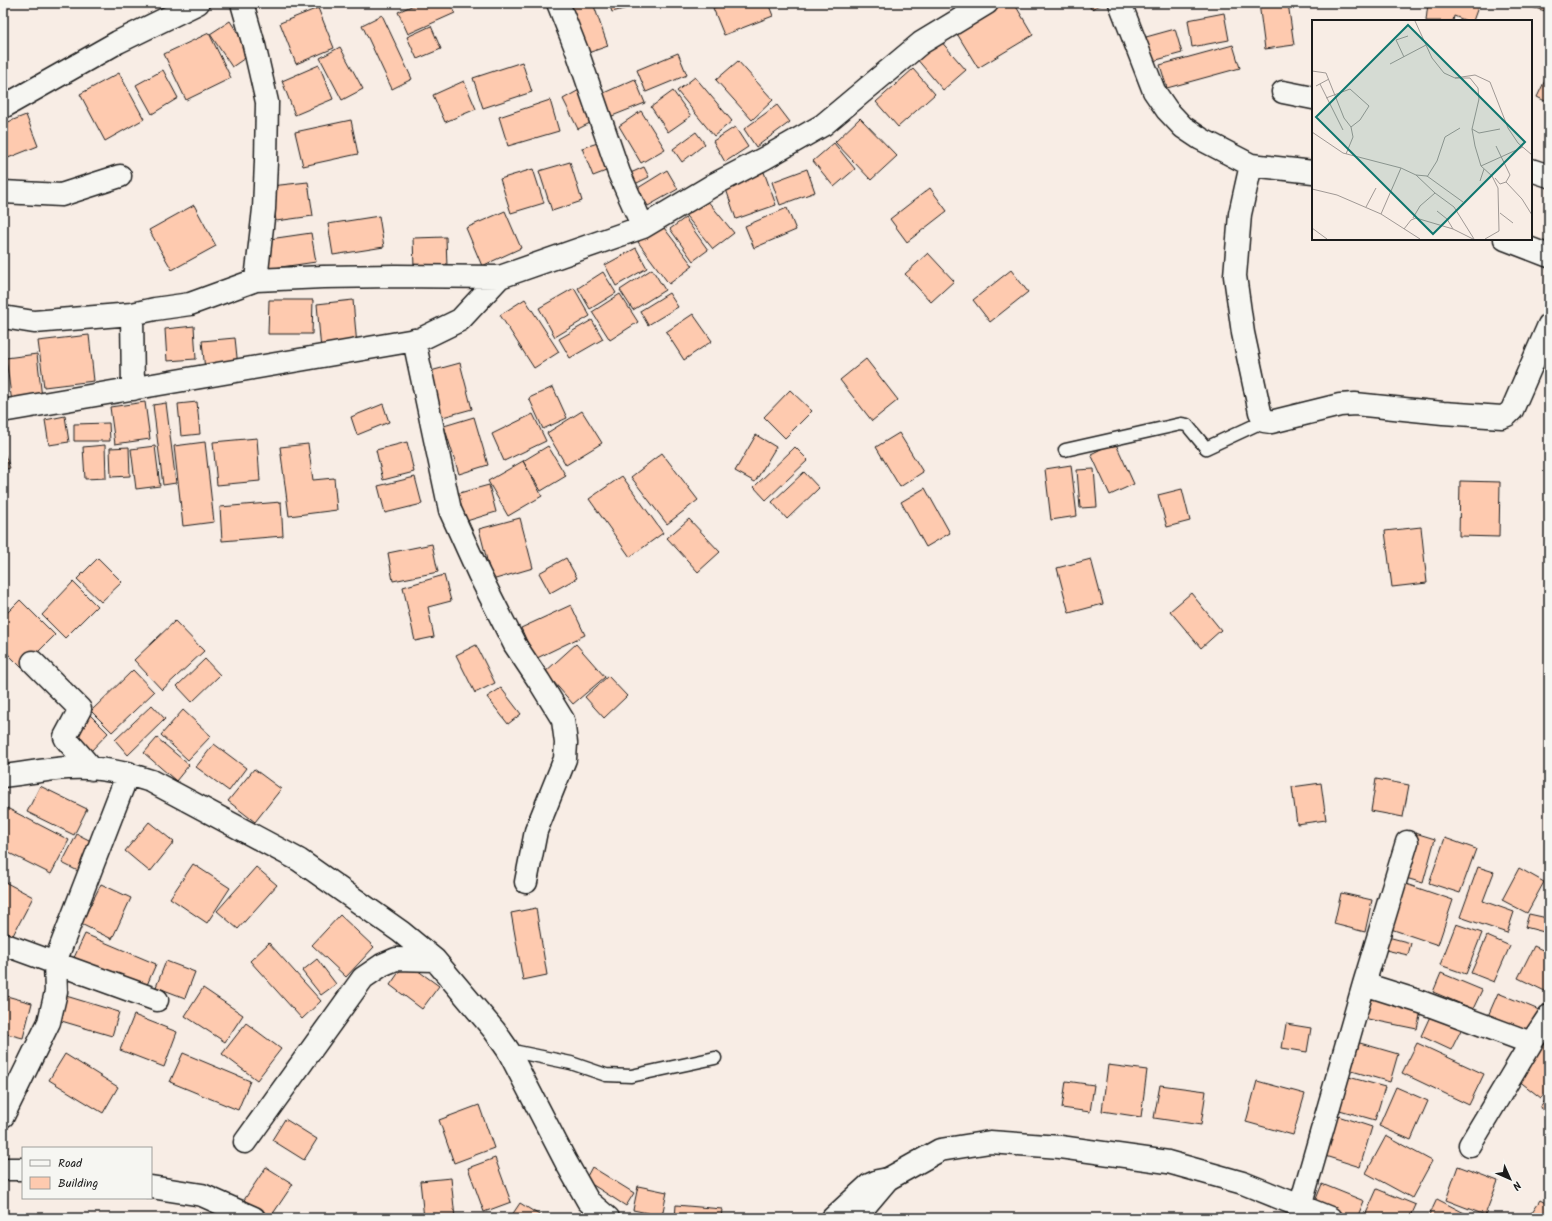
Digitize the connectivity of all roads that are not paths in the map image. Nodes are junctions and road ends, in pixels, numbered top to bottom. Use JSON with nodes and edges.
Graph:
{"nodes":[{"id":1,"x":198,"y":3,"type":"edge"},
{"id":2,"x":242,"y":3,"type":"edge"},
{"id":3,"x":558,"y":3,"type":"edge"},
{"id":4,"x":988,"y":3,"type":"edge"},
{"id":5,"x":1120,"y":3,"type":"edge"},
{"id":6,"x":1283,"y":92,"type":"dead end"},
{"id":7,"x":1312,"y":98,"type":"edge"},
{"id":8,"x":3,"y":107,"type":"edge"},
{"id":9,"x":1252,"y":165,"type":"junction"},
{"id":10,"x":1532,"y":170,"type":"edge"},
{"id":11,"x":1312,"y":172,"type":"edge"},
{"id":12,"x":120,"y":176,"type":"dead end"},
{"id":13,"x":1549,"y":176,"type":"edge"},
{"id":14,"x":3,"y":192,"type":"edge"},
{"id":15,"x":643,"y":227,"type":"junction"},
{"id":16,"x":1508,"y":240,"type":"edge"},
{"id":17,"x":1549,"y":256,"type":"edge"},
{"id":18,"x":500,"y":277,"type":"junction"},
{"id":19,"x":256,"y":280,"type":"junction"},
{"id":20,"x":132,"y":314,"type":"junction"},
{"id":21,"x":3,"y":317,"type":"edge"},
{"id":22,"x":1549,"y":325,"type":"edge"},
{"id":23,"x":414,"y":340,"type":"junction"},
{"id":24,"x":133,"y":389,"type":"junction"},
{"id":25,"x":8,"y":410,"type":"dead end"},
{"id":26,"x":1264,"y":421,"type":"junction"},
{"id":27,"x":1065,"y":450,"type":"dead end"},
{"id":28,"x":33,"y":662,"type":"dead end"},
{"id":29,"x":92,"y":769,"type":"junction"},
{"id":30,"x":128,"y":773,"type":"junction"},
{"id":31,"x":3,"y":776,"type":"edge"},
{"id":32,"x":1407,"y":842,"type":"dead end"},
{"id":33,"x":526,"y":882,"type":"dead end"},
{"id":34,"x":3,"y":944,"type":"edge"},
{"id":35,"x":435,"y":960,"type":"junction"},
{"id":36,"x":55,"y":962,"type":"junction"},
{"id":37,"x":1364,"y":984,"type":"junction"},
{"id":38,"x":157,"y":1000,"type":"dead end"},
{"id":39,"x":1549,"y":1016,"type":"edge"},
{"id":40,"x":1531,"y":1043,"type":"junction"},
{"id":41,"x":508,"y":1050,"type":"junction"},
{"id":42,"x":715,"y":1058,"type":"dead end"},
{"id":43,"x":3,"y":1116,"type":"edge"},
{"id":44,"x":246,"y":1142,"type":"dead end"},
{"id":45,"x":1470,"y":1145,"type":"dead end"},
{"id":46,"x":3,"y":1169,"type":"edge"},
{"id":47,"x":22,"y":1169,"type":"edge"},
{"id":48,"x":888,"y":1179,"type":"junction"},
{"id":49,"x":152,"y":1187,"type":"edge"},
{"id":50,"x":1300,"y":1206,"type":"junction"},
{"id":51,"x":254,"y":1218,"type":"edge"},
{"id":52,"x":608,"y":1218,"type":"edge"},
{"id":53,"x":833,"y":1218,"type":"edge"},
{"id":54,"x":855,"y":1218,"type":"edge"},
{"id":55,"x":1330,"y":1218,"type":"edge"}],
"edges":[{"from":1,"to":8,"type":"street"},
{"from":2,"to":19,"type":"street"},
{"from":3,"to":15,"type":"street"},
{"from":4,"to":15,"type":"street"},
{"from":5,"to":9,"type":"street"},
{"from":6,"to":7,"type":"street"},
{"from":9,"to":11,"type":"street"},
{"from":9,"to":26,"type":"street"},
{"from":10,"to":13,"type":"street"},
{"from":12,"to":14,"type":"street"},
{"from":15,"to":18,"type":"street"},
{"from":16,"to":17,"type":"street"},
{"from":18,"to":19,"type":"street"},
{"from":18,"to":23,"type":"street"},
{"from":19,"to":20,"type":"street"},
{"from":20,"to":21,"type":"street"},
{"from":20,"to":24,"type":"street"},
{"from":22,"to":26,"type":"street"},
{"from":23,"to":24,"type":"street"},
{"from":23,"to":33,"type":"street"},
{"from":24,"to":25,"type":"street"},
{"from":26,"to":27,"type":"lane"},
{"from":28,"to":29,"type":"street"},
{"from":29,"to":30,"type":"street"},
{"from":29,"to":31,"type":"street"},
{"from":30,"to":35,"type":"street"},
{"from":30,"to":36,"type":"street"},
{"from":32,"to":37,"type":"street"},
{"from":34,"to":36,"type":"street"},
{"from":35,"to":41,"type":"street"},
{"from":35,"to":44,"type":"street"},
{"from":36,"to":38,"type":"street"},
{"from":36,"to":43,"type":"street"},
{"from":37,"to":40,"type":"street"},
{"from":37,"to":50,"type":"street"},
{"from":39,"to":40,"type":"street"},
{"from":40,"to":45,"type":"street"},
{"from":41,"to":42,"type":"lane"},
{"from":41,"to":52,"type":"street"},
{"from":46,"to":47,"type":"street"},
{"from":48,"to":50,"type":"street"},
{"from":48,"to":53,"type":"street"},
{"from":48,"to":54,"type":"street"},
{"from":49,"to":51,"type":"street"},
{"from":50,"to":55,"type":"street"}]}
